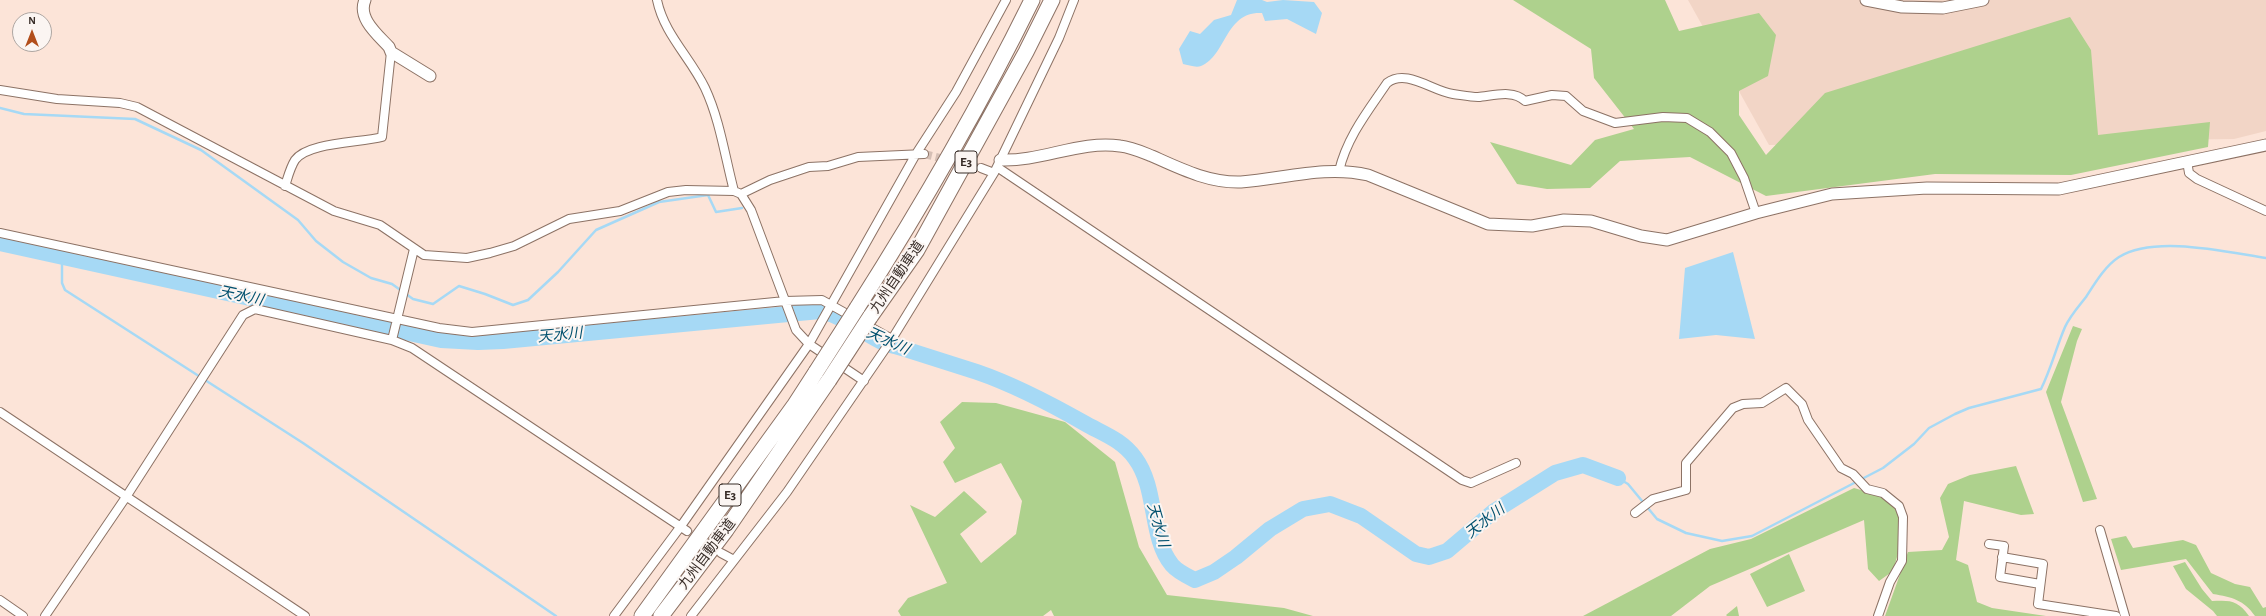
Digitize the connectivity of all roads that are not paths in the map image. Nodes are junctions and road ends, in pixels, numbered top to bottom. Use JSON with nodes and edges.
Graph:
{"nodes":[{"id":1,"x":365,"y":0,"type":"edge"},
{"id":2,"x":657,"y":0,"type":"edge"},
{"id":3,"x":1006,"y":0,"type":"edge"},
{"id":4,"x":1032,"y":0,"type":"edge"},
{"id":5,"x":1052,"y":0,"type":"edge"},
{"id":6,"x":1074,"y":0,"type":"edge"},
{"id":7,"x":1866,"y":0,"type":"edge"},
{"id":8,"x":1983,"y":0,"type":"edge"},
{"id":9,"x":391,"y":52,"type":"junction"},
{"id":10,"x":430,"y":76,"type":"dead end"},
{"id":11,"x":0,"y":90,"type":"edge"},
{"id":12,"x":2266,"y":144,"type":"edge"},
{"id":13,"x":920,"y":154,"type":"junction"},
{"id":14,"x":2186,"y":162,"type":"junction"},
{"id":15,"x":997,"y":167,"type":"junction"},
{"id":16,"x":981,"y":168,"type":"tunnel mouth"},
{"id":17,"x":1339,"y":171,"type":"junction"},
{"id":18,"x":285,"y":186,"type":"junction"},
{"id":19,"x":737,"y":193,"type":"junction"},
{"id":20,"x":2266,"y":211,"type":"edge"},
{"id":21,"x":1756,"y":213,"type":"junction"},
{"id":22,"x":0,"y":233,"type":"edge"},
{"id":23,"x":414,"y":249,"type":"junction"},
{"id":24,"x":785,"y":301,"type":"junction"},
{"id":25,"x":832,"y":306,"type":"junction"},
{"id":26,"x":396,"y":319,"type":"junction"},
{"id":27,"x":892,"y":339,"type":"junction"},
{"id":28,"x":392,"y":340,"type":"junction"},
{"id":29,"x":809,"y":344,"type":"junction"},
{"id":30,"x":864,"y":381,"type":"junction"},
{"id":31,"x":0,"y":412,"type":"edge"},
{"id":32,"x":1516,"y":463,"type":"dead end"},
{"id":33,"x":126,"y":497,"type":"junction"},
{"id":34,"x":1635,"y":513,"type":"dead end"},
{"id":35,"x":684,"y":528,"type":"junction"},
{"id":36,"x":2100,"y":530,"type":"dead end"},
{"id":37,"x":1989,"y":544,"type":"dead end"},
{"id":38,"x":721,"y":553,"type":"tunnel mouth"},
{"id":39,"x":2002,"y":557,"type":"junction"},
{"id":40,"x":734,"y":560,"type":"junction"},
{"id":41,"x":2040,"y":584,"type":"junction"},
{"id":42,"x":0,"y":600,"type":"edge"},
{"id":43,"x":24,"y":616,"type":"edge"},
{"id":44,"x":45,"y":616,"type":"edge"},
{"id":45,"x":305,"y":616,"type":"edge"},
{"id":46,"x":614,"y":616,"type":"edge"},
{"id":47,"x":642,"y":616,"type":"edge"},
{"id":48,"x":661,"y":616,"type":"edge"},
{"id":49,"x":691,"y":616,"type":"edge"},
{"id":50,"x":1878,"y":616,"type":"edge"},
{"id":51,"x":2116,"y":616,"type":"edge"},
{"id":52,"x":2125,"y":616,"type":"edge"}],
"edges":[{"from":1,"to":9,"type":"street"},
{"from":2,"to":19,"type":"street"},
{"from":3,"to":13,"type":"street"},
{"from":4,"to":47,"type":"highway","name":"九州自動車道","number":"E3","bridge":true},
{"from":5,"to":48,"type":"highway","name":"九州自動車道","number":"E3","bridge":true},
{"from":6,"to":15,"type":"street"},
{"from":7,"to":8,"type":"street"},
{"from":9,"to":10,"type":"street"},
{"from":9,"to":18,"type":"street"},
{"from":11,"to":18,"type":"street"},
{"from":12,"to":14,"type":"street"},
{"from":13,"to":19,"type":"street"},
{"from":13,"to":25,"type":"street"},
{"from":14,"to":20,"type":"street"},
{"from":14,"to":21,"type":"street"},
{"from":15,"to":16,"type":"street"},
{"from":15,"to":17,"type":"street"},
{"from":15,"to":27,"type":"street"},
{"from":15,"to":32,"type":"street"},
{"from":17,"to":21,"type":"street"},
{"from":17,"to":21,"type":"street"},
{"from":18,"to":23,"type":"street"},
{"from":19,"to":23,"type":"street"},
{"from":19,"to":24,"type":"street"},
{"from":22,"to":26,"type":"street"},
{"from":23,"to":26,"type":"street"},
{"from":24,"to":25,"type":"street"},
{"from":24,"to":26,"type":"street"},
{"from":24,"to":29,"type":"street"},
{"from":25,"to":27,"type":"street"},
{"from":25,"to":29,"type":"street"},
{"from":26,"to":28,"type":"street"},
{"from":27,"to":30,"type":"street"},
{"from":28,"to":33,"type":"street"},
{"from":28,"to":35,"type":"street"},
{"from":29,"to":30,"type":"street"},
{"from":29,"to":35,"type":"street"},
{"from":30,"to":40,"type":"street"},
{"from":31,"to":33,"type":"street"},
{"from":33,"to":44,"type":"street"},
{"from":33,"to":45,"type":"street"},
{"from":34,"to":50,"type":"street"},
{"from":35,"to":46,"type":"street"},
{"from":36,"to":52,"type":"street"},
{"from":37,"to":39,"type":"street"},
{"from":38,"to":40,"type":"street"},
{"from":39,"to":41,"type":"street"},
{"from":39,"to":41,"type":"street"},
{"from":40,"to":49,"type":"street"},
{"from":41,"to":51,"type":"street"},
{"from":42,"to":43,"type":"street"}]}
